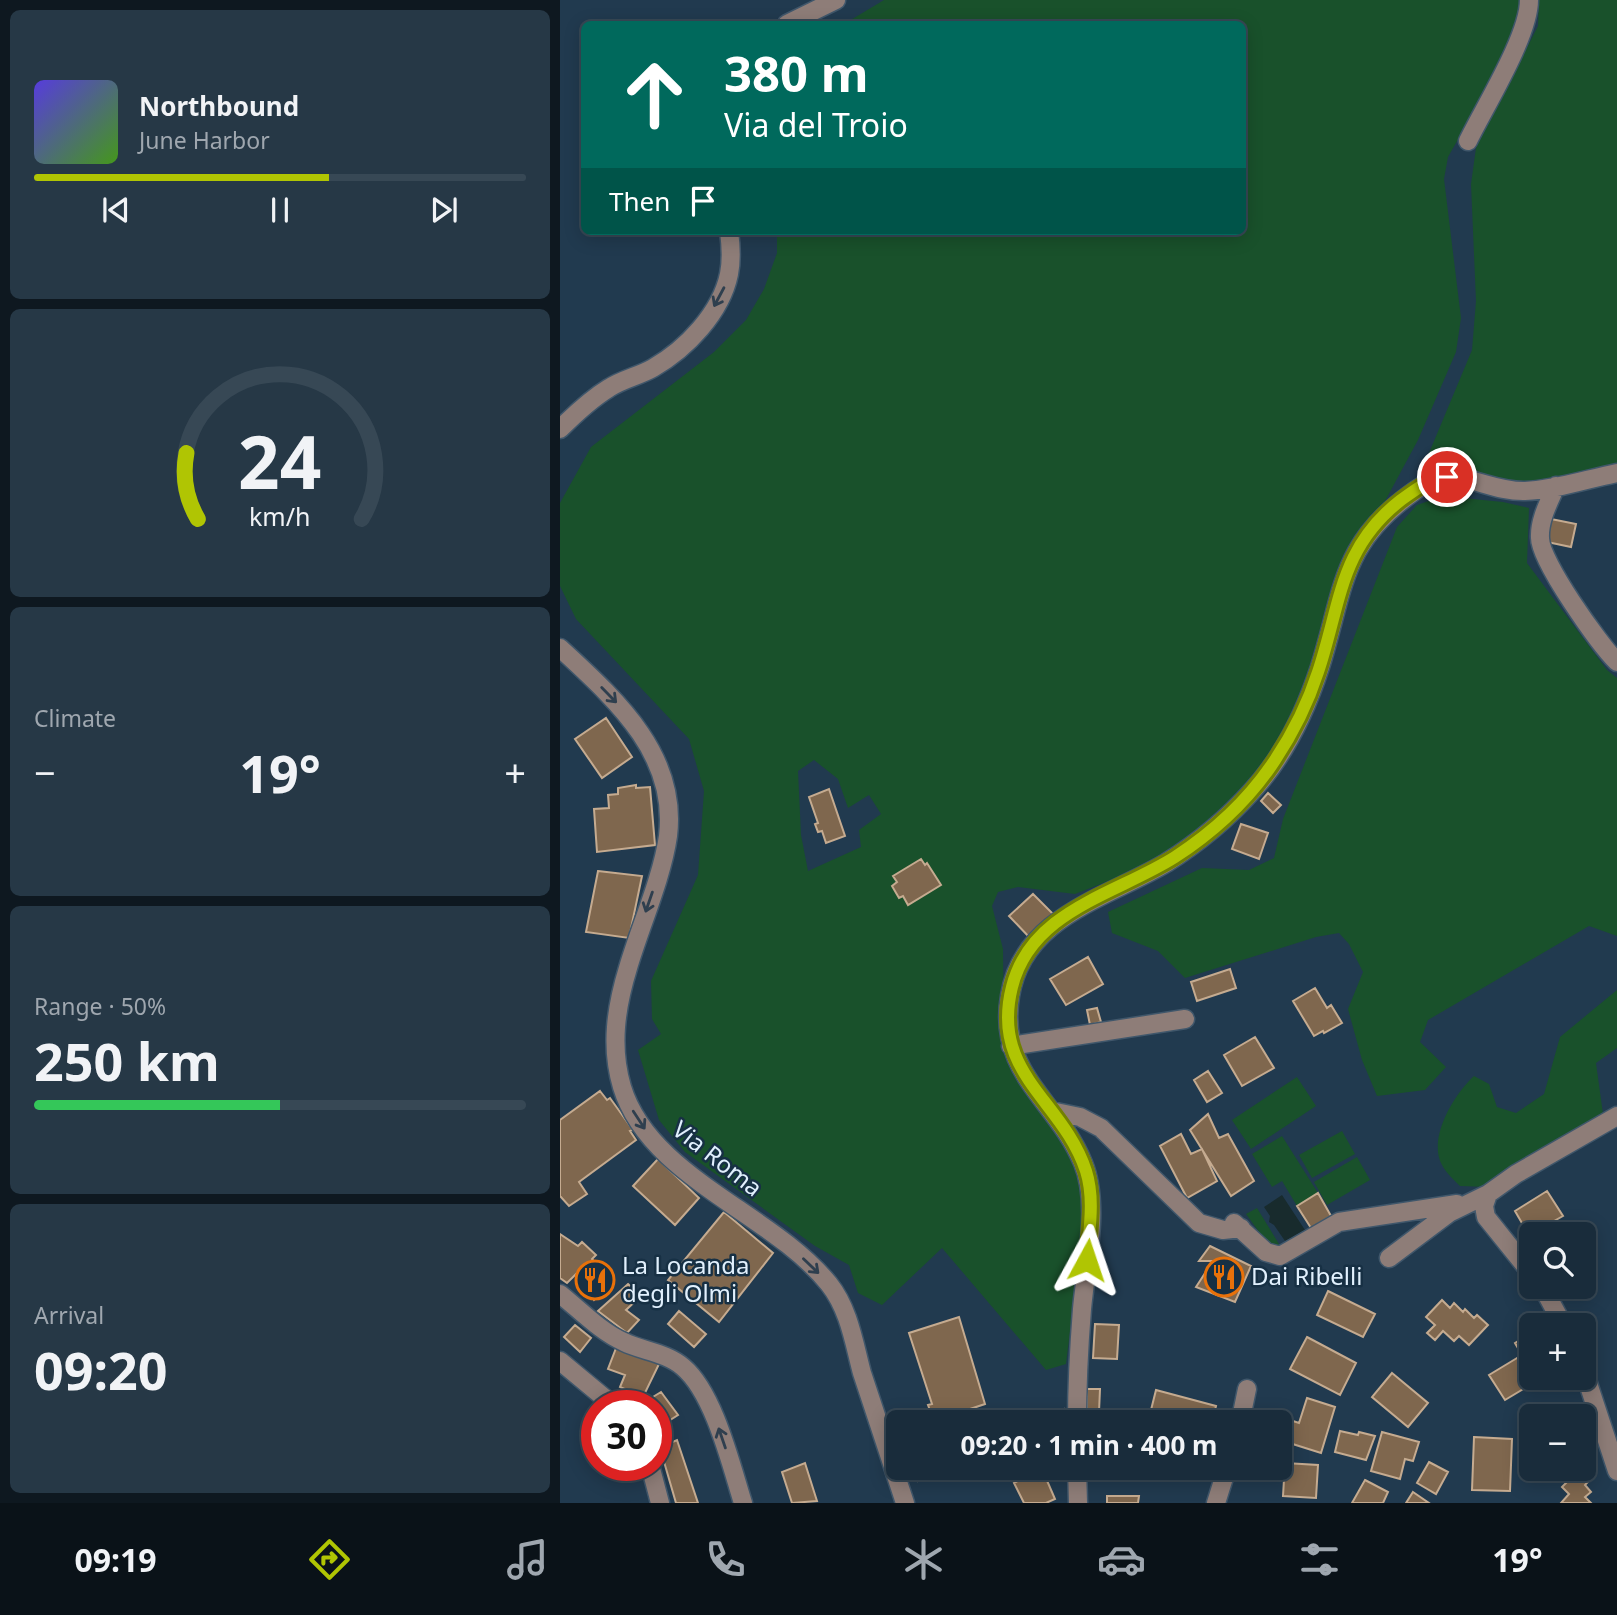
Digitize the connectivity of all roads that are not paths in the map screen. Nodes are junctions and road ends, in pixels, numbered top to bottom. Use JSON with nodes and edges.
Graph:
{"nodes":[{"id":1,"x":836,"y":0,"type":"edge"},
{"id":2,"x":1529,"y":0,"type":"edge"},
{"id":3,"x":793,"y":21,"type":"edge"},
{"id":4,"x":1468,"y":141,"type":"dead end"},
{"id":5,"x":729,"y":235,"type":"edge"},
{"id":6,"x":560,"y":429,"type":"edge"},
{"id":7,"x":1617,"y":473,"type":"edge"},
{"id":8,"x":1556,"y":486,"type":"junction"},
{"id":9,"x":560,"y":648,"type":"edge"},
{"id":10,"x":1617,"y":662,"type":"edge"},
{"id":11,"x":1185,"y":1019,"type":"dead end"},
{"id":12,"x":1011,"y":1046,"type":"junction"},
{"id":13,"x":1051,"y":1111,"type":"junction"},
{"id":14,"x":1617,"y":1116,"type":"edge"},
{"id":15,"x":1488,"y":1194,"type":"junction"},
{"id":16,"x":1471,"y":1202,"type":"junction"},
{"id":17,"x":1390,"y":1258,"type":"dead end"},
{"id":18,"x":1519,"y":1258,"type":"edge"},
{"id":19,"x":560,"y":1294,"type":"edge"},
{"id":20,"x":560,"y":1360,"type":"edge"},
{"id":21,"x":1247,"y":1389,"type":"dead end"},
{"id":22,"x":595,"y":1390,"type":"edge"},
{"id":23,"x":1590,"y":1390,"type":"edge"},
{"id":24,"x":1078,"y":1410,"type":"edge"},
{"id":25,"x":1243,"y":1410,"type":"edge"},
{"id":26,"x":1617,"y":1471,"type":"edge"},
{"id":27,"x":1077,"y":1480,"type":"edge"},
{"id":28,"x":1223,"y":1480,"type":"edge"},
{"id":29,"x":654,"y":1481,"type":"edge"},
{"id":30,"x":660,"y":1503,"type":"edge"},
{"id":31,"x":743,"y":1503,"type":"edge"},
{"id":32,"x":905,"y":1503,"type":"edge"},
{"id":33,"x":1078,"y":1503,"type":"edge"},
{"id":34,"x":1216,"y":1503,"type":"edge"}],
"edges":[{"from":1,"to":3,"type":"street"},
{"from":2,"to":4,"type":"street"},
{"from":5,"to":6,"type":"street","one_way":true},
{"from":7,"to":8,"type":"street"},
{"from":8,"to":10,"type":"street"},
{"from":8,"to":12,"type":"street"},
{"from":9,"to":32,"type":"street","name":"Via Roma","one_way":true},
{"from":11,"to":12,"type":"street"},
{"from":12,"to":13,"type":"street"},
{"from":13,"to":16,"type":"street"},
{"from":13,"to":24,"type":"street"},
{"from":14,"to":15,"type":"street"},
{"from":15,"to":16,"type":"street"},
{"from":15,"to":18,"type":"street"},
{"from":16,"to":17,"type":"street"},
{"from":31,"to":19,"type":"street","one_way":true},
{"from":20,"to":22,"type":"street"},
{"from":21,"to":25,"type":"street"},
{"from":23,"to":26,"type":"street"},
{"from":27,"to":33,"type":"street"},
{"from":28,"to":34,"type":"street"},
{"from":29,"to":30,"type":"street"}]}
